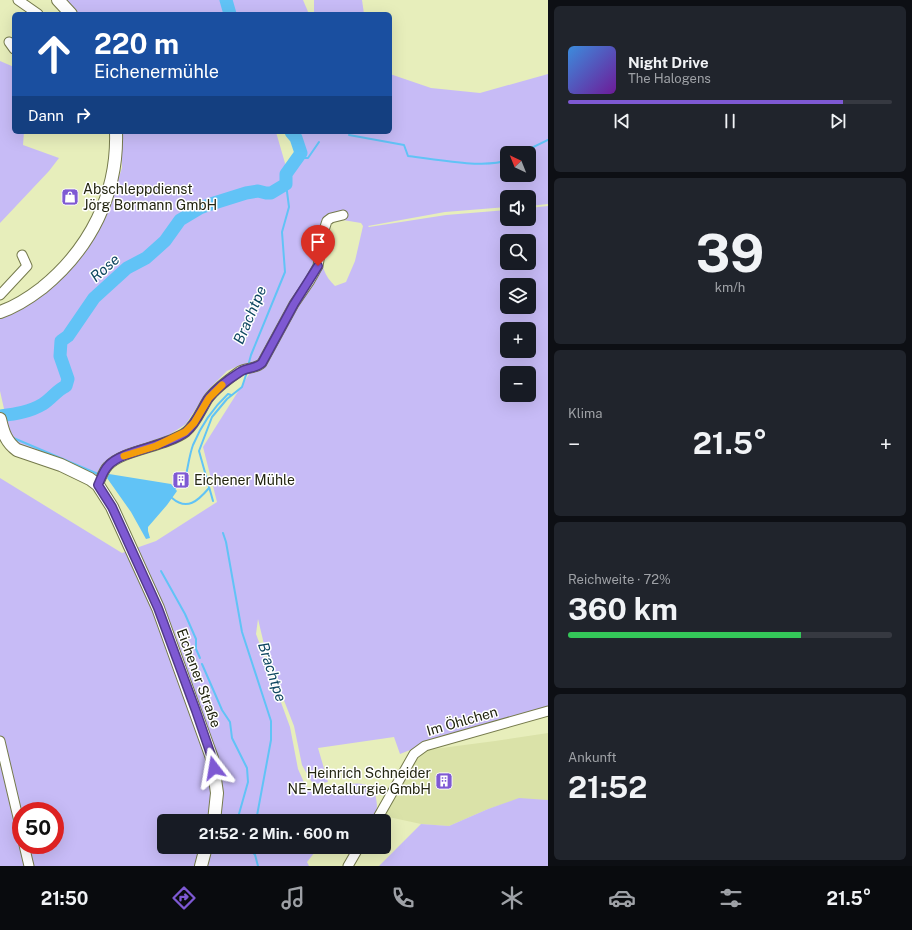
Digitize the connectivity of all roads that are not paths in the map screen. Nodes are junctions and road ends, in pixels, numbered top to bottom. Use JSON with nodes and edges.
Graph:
{"nodes":[{"id":1,"x":18,"y":0,"type":"edge"},
{"id":2,"x":58,"y":0,"type":"edge"},
{"id":3,"x":35,"y":12,"type":"edge"},
{"id":4,"x":69,"y":12,"type":"edge"},
{"id":5,"x":116,"y":134,"type":"edge"},
{"id":6,"x":343,"y":215,"type":"dead end"},
{"id":7,"x":22,"y":255,"type":"dead end"},
{"id":8,"x":0,"y":295,"type":"edge"},
{"id":9,"x":1,"y":310,"type":"edge"},
{"id":10,"x":0,"y":419,"type":"edge"},
{"id":11,"x":3,"y":440,"type":"edge"},
{"id":12,"x":98,"y":485,"type":"junction"},
{"id":13,"x":548,"y":711,"type":"edge"},
{"id":14,"x":0,"y":741,"type":"edge"},
{"id":15,"x":14,"y":802,"type":"edge"},
{"id":16,"x":215,"y":814,"type":"edge"},
{"id":17,"x":380,"y":814,"type":"edge"},
{"id":18,"x":26,"y":854,"type":"edge"},
{"id":19,"x":204,"y":854,"type":"edge"},
{"id":20,"x":355,"y":854,"type":"edge"},
{"id":21,"x":29,"y":866,"type":"edge"},
{"id":22,"x":201,"y":866,"type":"edge"},
{"id":23,"x":348,"y":866,"type":"edge"}],
"edges":[{"from":1,"to":3,"type":"street"},
{"from":2,"to":4,"type":"main road"},
{"from":5,"to":9,"type":"main road"},
{"from":6,"to":12,"type":"street"},
{"from":7,"to":8,"type":"street"},
{"from":10,"to":11,"type":"main road"},
{"from":11,"to":12,"type":"main road"},
{"from":12,"to":16,"type":"main road","name":"Eichener Straße"},
{"from":13,"to":17,"type":"street","name":"Im Öhlchen"},
{"from":14,"to":15,"type":"street"},
{"from":18,"to":21,"type":"street"},
{"from":19,"to":22,"type":"main road"},
{"from":20,"to":23,"type":"street"}]}
